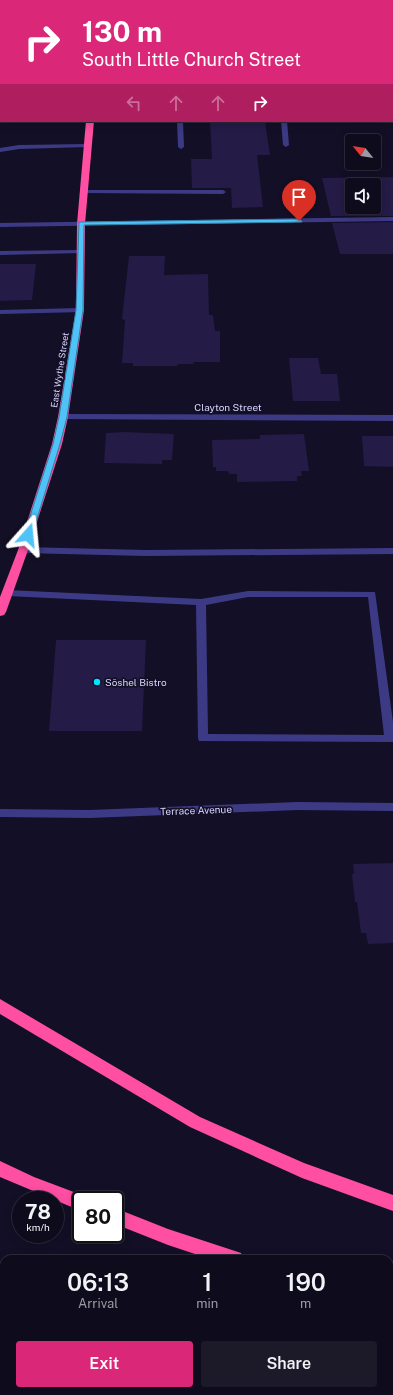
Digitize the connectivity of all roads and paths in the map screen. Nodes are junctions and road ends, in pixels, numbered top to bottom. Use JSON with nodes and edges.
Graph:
{"nodes":[{"id":1,"x":90,"y":122,"type":"edge"},
{"id":2,"x":180,"y":122,"type":"edge"},
{"id":3,"x":284,"y":122,"type":"edge"},
{"id":4,"x":286,"y":145,"type":"dead end"},
{"id":5,"x":87,"y":146,"type":"junction"},
{"id":6,"x":181,"y":147,"type":"dead end"},
{"id":7,"x":0,"y":150,"type":"edge"},
{"id":8,"x":84,"y":192,"type":"junction"},
{"id":9,"x":223,"y":192,"type":"dead end"},
{"id":10,"x":393,"y":219,"type":"edge"},
{"id":11,"x":81,"y":224,"type":"junction"},
{"id":12,"x":0,"y":225,"type":"edge"},
{"id":13,"x":80,"y":252,"type":"junction"},
{"id":14,"x":0,"y":253,"type":"edge"},
{"id":15,"x":80,"y":310,"type":"junction"},
{"id":16,"x":0,"y":312,"type":"edge"},
{"id":17,"x":63,"y":417,"type":"junction"},
{"id":18,"x":393,"y":418,"type":"edge"},
{"id":19,"x":23,"y":550,"type":"junction"},
{"id":20,"x":393,"y":551,"type":"edge"},
{"id":21,"x":7,"y":593,"type":"junction"},
{"id":22,"x":201,"y":602,"type":"junction"},
{"id":23,"x":0,"y":612,"type":"edge"},
{"id":24,"x":393,"y":807,"type":"edge"},
{"id":25,"x":0,"y":813,"type":"edge"},
{"id":26,"x":0,"y":1006,"type":"edge"},
{"id":27,"x":0,"y":1168,"type":"edge"},
{"id":28,"x":72,"y":1199,"type":"edge"},
{"id":29,"x":393,"y":1203,"type":"edge"},
{"id":30,"x":124,"y":1219,"type":"edge"},
{"id":31,"x":223,"y":1255,"type":"edge"}],
"edges":[{"from":1,"to":5,"type":"highway","name":"East Wythe Street"},
{"from":2,"to":6,"type":"street"},
{"from":3,"to":4,"type":"street"},
{"from":5,"to":7,"type":"street"},
{"from":5,"to":8,"type":"highway","name":"East Wythe Street"},
{"from":8,"to":9,"type":"street"},
{"from":8,"to":11,"type":"highway","name":"East Wythe Street"},
{"from":10,"to":11,"type":"street"},
{"from":11,"to":12,"type":"street"},
{"from":11,"to":13,"type":"highway","name":"East Wythe Street"},
{"from":13,"to":14,"type":"street"},
{"from":13,"to":15,"type":"highway","name":"East Wythe Street"},
{"from":15,"to":16,"type":"street"},
{"from":15,"to":17,"type":"highway","name":"East Wythe Street"},
{"from":17,"to":18,"type":"street","name":"Clayton Street"},
{"from":17,"to":19,"type":"highway","name":"East Wythe Street"},
{"from":19,"to":20,"type":"street"},
{"from":19,"to":21,"type":"highway","name":"East Wythe Street"},
{"from":21,"to":22,"type":"street"},
{"from":21,"to":23,"type":"highway","name":"East Wythe Street"},
{"from":22,"to":22,"type":"street"},
{"from":24,"to":25,"type":"street","name":"Terrace Avenue"},
{"from":26,"to":29,"type":"highway"},
{"from":27,"to":28,"type":"highway"},
{"from":30,"to":31,"type":"highway"}]}
